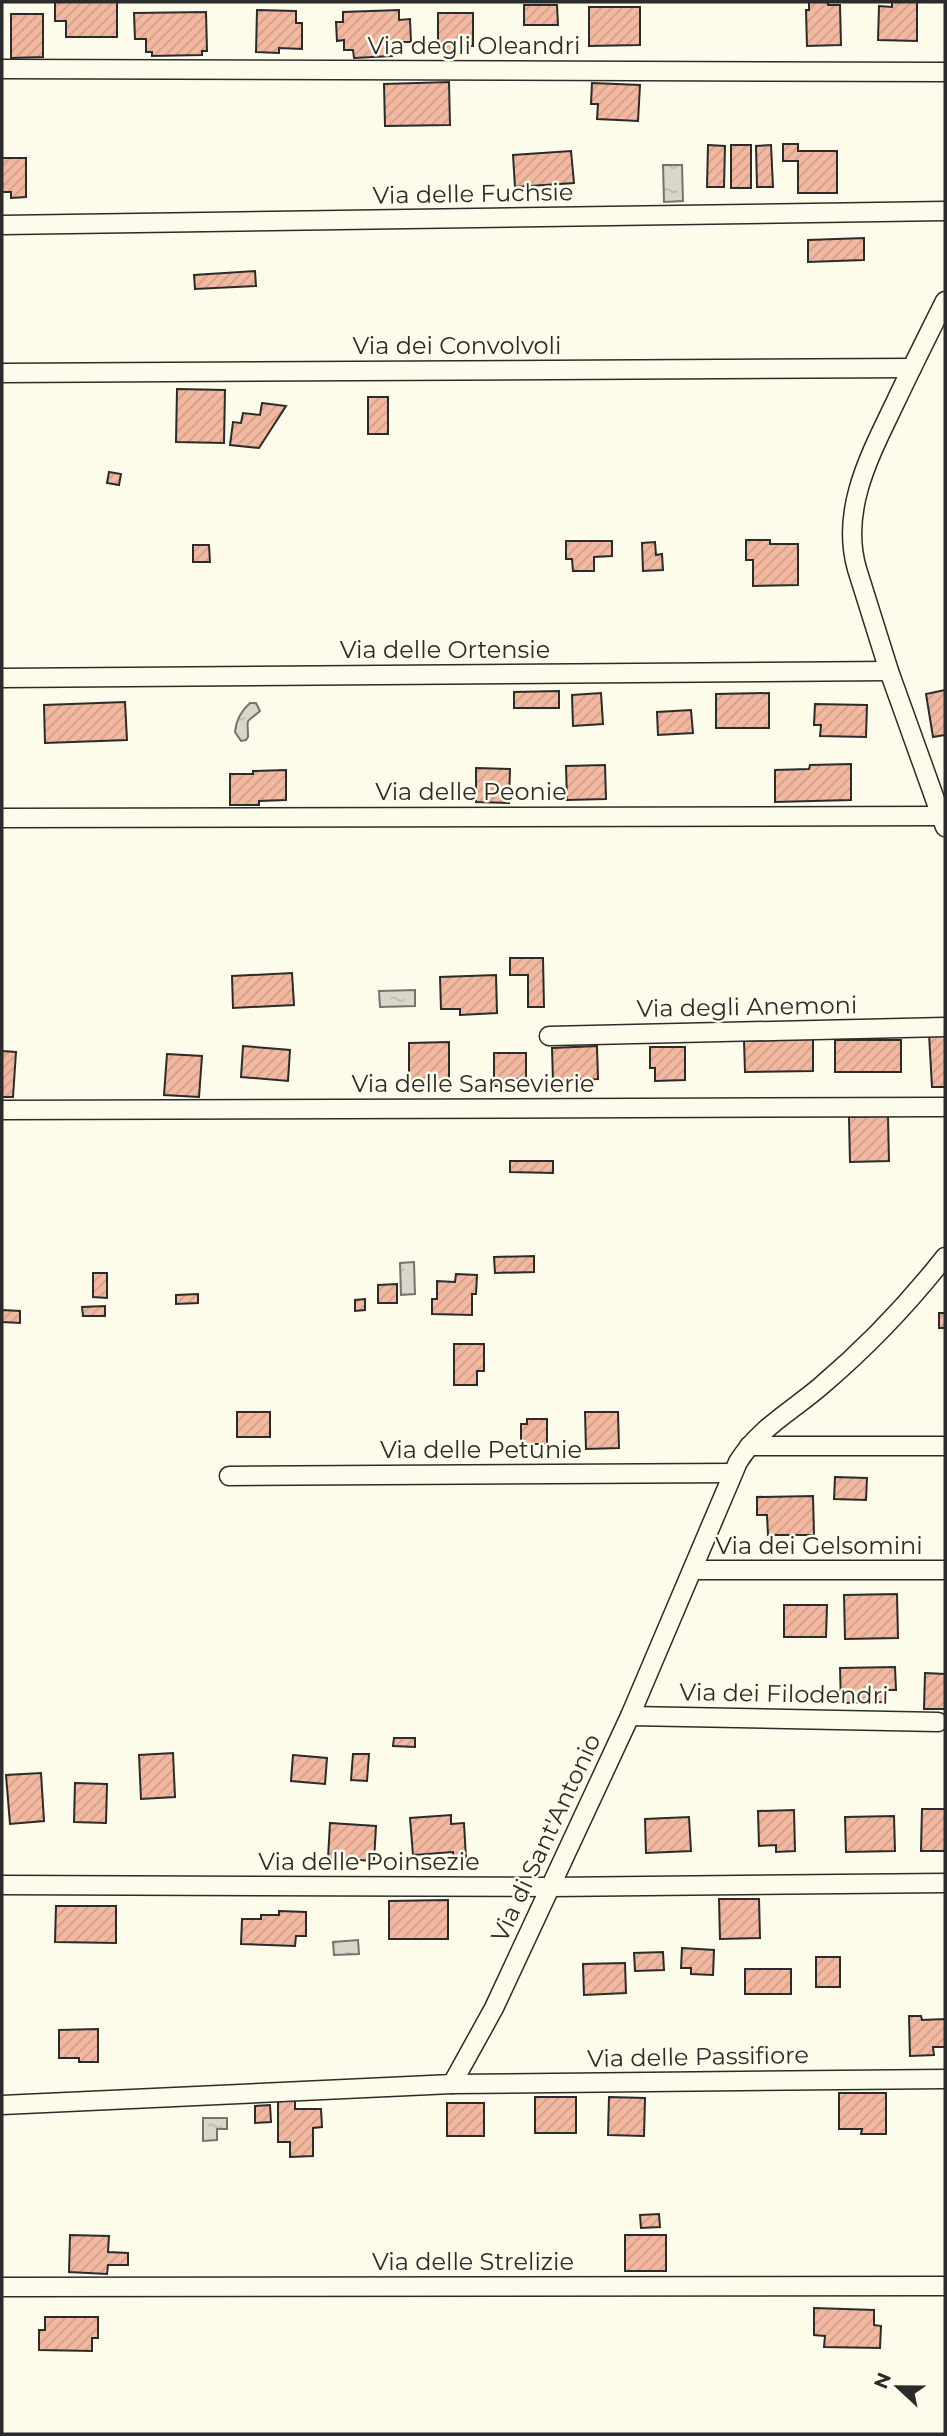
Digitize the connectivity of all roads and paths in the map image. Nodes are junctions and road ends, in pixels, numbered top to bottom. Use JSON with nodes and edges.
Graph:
{"nodes":[{"id":1,"x":2,"y":69,"type":"edge"},
{"id":2,"x":945,"y":72,"type":"edge"},
{"id":3,"x":945,"y":211,"type":"edge"},
{"id":4,"x":2,"y":225,"type":"edge"},
{"id":5,"x":945,"y":301,"type":"edge"},
{"id":6,"x":912,"y":368,"type":"junction"},
{"id":7,"x":2,"y":373,"type":"edge"},
{"id":8,"x":890,"y":671,"type":"junction"},
{"id":9,"x":2,"y":678,"type":"edge"},
{"id":10,"x":2,"y":818,"type":"edge"},
{"id":11,"x":943,"y":822,"type":"edge"},
{"id":12,"x":945,"y":1027,"type":"edge"},
{"id":13,"x":550,"y":1036,"type":"dead end"},
{"id":14,"x":945,"y":1107,"type":"edge"},
{"id":15,"x":2,"y":1110,"type":"edge"},
{"id":16,"x":945,"y":1257,"type":"edge"},
{"id":17,"x":749,"y":1446,"type":"junction"},
{"id":18,"x":945,"y":1446,"type":"edge"},
{"id":19,"x":733,"y":1473,"type":"junction"},
{"id":20,"x":229,"y":1476,"type":"dead end"},
{"id":21,"x":693,"y":1570,"type":"junction"},
{"id":22,"x":945,"y":1570,"type":"edge"},
{"id":23,"x":630,"y":1716,"type":"junction"},
{"id":24,"x":938,"y":1722,"type":"dead end"},
{"id":25,"x":945,"y":1884,"type":"edge"},
{"id":26,"x":2,"y":1885,"type":"edge"},
{"id":27,"x":551,"y":1886,"type":"junction"},
{"id":28,"x":945,"y":2080,"type":"edge"},
{"id":29,"x":452,"y":2084,"type":"junction"},
{"id":30,"x":2,"y":2105,"type":"edge"},
{"id":31,"x":945,"y":2286,"type":"edge"},
{"id":32,"x":2,"y":2287,"type":"edge"}],
"edges":[{"from":1,"to":2,"type":"street","name":"Via degli Oleandri"},
{"from":3,"to":4,"type":"street","name":"Via delle Fuchsie"},
{"from":5,"to":6,"type":"street"},
{"from":6,"to":7,"type":"street","name":"Via dei Convolvoli"},
{"from":6,"to":8,"type":"street"},
{"from":8,"to":9,"type":"street","name":"Via delle Ortensie"},
{"from":8,"to":11,"type":"street"},
{"from":10,"to":11,"type":"street","name":"Via delle Peonie"},
{"from":12,"to":13,"type":"street","name":"Via degli Anemoni"},
{"from":14,"to":15,"type":"street","name":"Via delle Sansevierie"},
{"from":16,"to":17,"type":"street","name":"Via di Sant'Antonio"},
{"from":17,"to":18,"type":"street"},
{"from":17,"to":19,"type":"street","name":"Via di Sant'Antonio"},
{"from":19,"to":20,"type":"street","name":"Via delle Petunie"},
{"from":19,"to":21,"type":"street","name":"Via di Sant'Antonio"},
{"from":21,"to":22,"type":"street","name":"Via dei Gelsomini"},
{"from":21,"to":23,"type":"street","name":"Via di Sant'Antonio"},
{"from":23,"to":24,"type":"street","name":"Via dei Filodendri"},
{"from":23,"to":27,"type":"street","name":"Via di Sant'Antonio"},
{"from":25,"to":27,"type":"street","name":"Via delle Poinsezie"},
{"from":26,"to":27,"type":"street","name":"Via delle Poinsezie"},
{"from":27,"to":29,"type":"street","name":"Via di Sant'Antonio"},
{"from":28,"to":29,"type":"street","name":"Via delle Passifiore"},
{"from":29,"to":30,"type":"street"},
{"from":31,"to":32,"type":"street","name":"Via delle Strelizie"}]}
